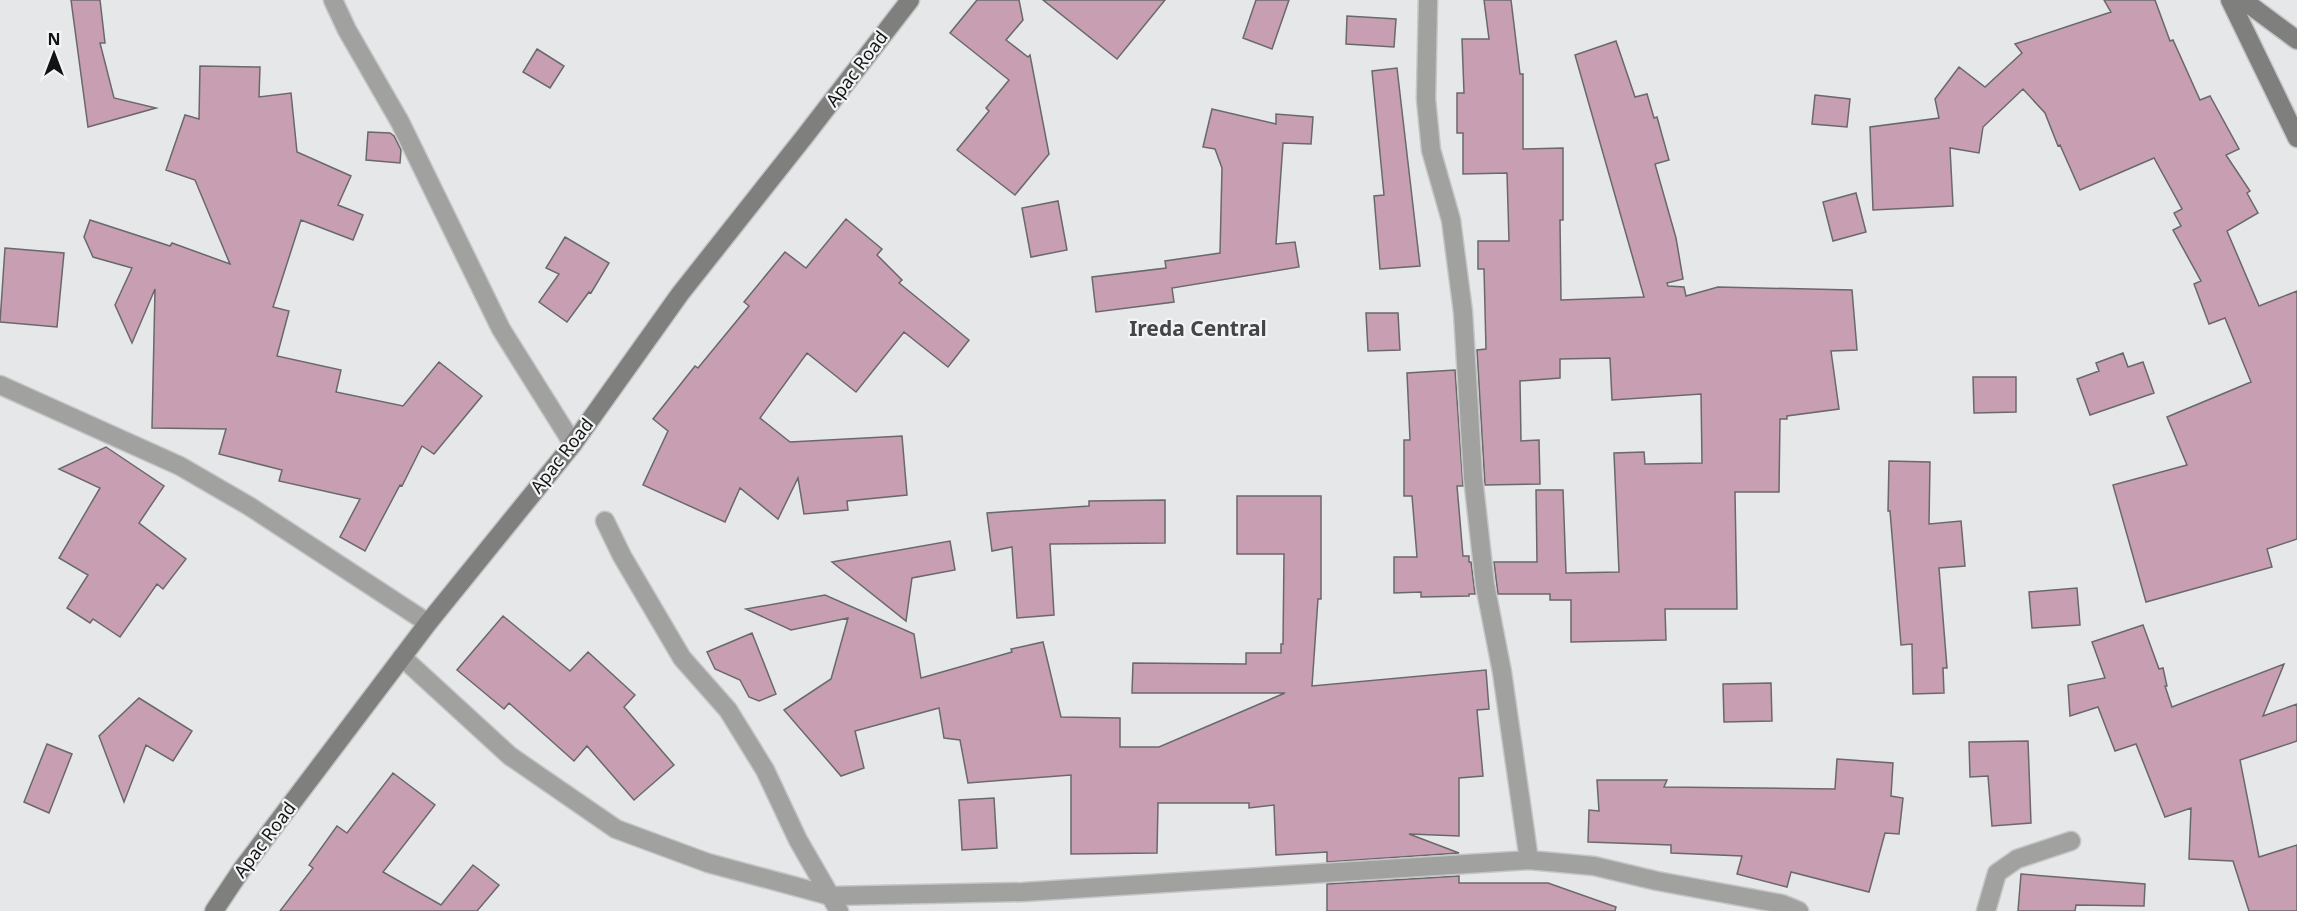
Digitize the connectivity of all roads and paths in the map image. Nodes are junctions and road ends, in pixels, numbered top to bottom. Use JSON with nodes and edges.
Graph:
{"nodes":[{"id":1,"x":333,"y":0,"type":"edge"},
{"id":2,"x":910,"y":0,"type":"edge"},
{"id":3,"x":1428,"y":0,"type":"edge"},
{"id":4,"x":2230,"y":0,"type":"edge"},
{"id":5,"x":2243,"y":0,"type":"edge"},
{"id":6,"x":2297,"y":40,"type":"edge"},
{"id":7,"x":2297,"y":138,"type":"edge"},
{"id":8,"x":0,"y":385,"type":"edge"},
{"id":9,"x":573,"y":444,"type":"junction"},
{"id":10,"x":605,"y":521,"type":"dead end"},
{"id":11,"x":428,"y":623,"type":"junction"},
{"id":12,"x":402,"y":657,"type":"junction"},
{"id":13,"x":2071,"y":841,"type":"dead end"},
{"id":14,"x":1529,"y":860,"type":"junction"},
{"id":15,"x":835,"y":903,"type":"edge"},
{"id":16,"x":214,"y":911,"type":"edge"},
{"id":17,"x":1799,"y":911,"type":"edge"},
{"id":18,"x":1986,"y":911,"type":"edge"}],
"edges":[{"from":1,"to":9,"type":"street"},
{"from":2,"to":9,"type":"main road","name":"Apac Road"},
{"from":3,"to":14,"type":"street"},
{"from":4,"to":7,"type":"main road"},
{"from":5,"to":6,"type":"main road"},
{"from":8,"to":11,"type":"street"},
{"from":9,"to":11,"type":"main road","name":"Apac Road"},
{"from":10,"to":15,"type":"street"},
{"from":11,"to":12,"type":"main road","name":"Apac Road"},
{"from":12,"to":15,"type":"street"},
{"from":12,"to":16,"type":"main road","name":"Apac Road"},
{"from":13,"to":18,"type":"street"},
{"from":14,"to":15,"type":"street"},
{"from":14,"to":17,"type":"street"}]}
